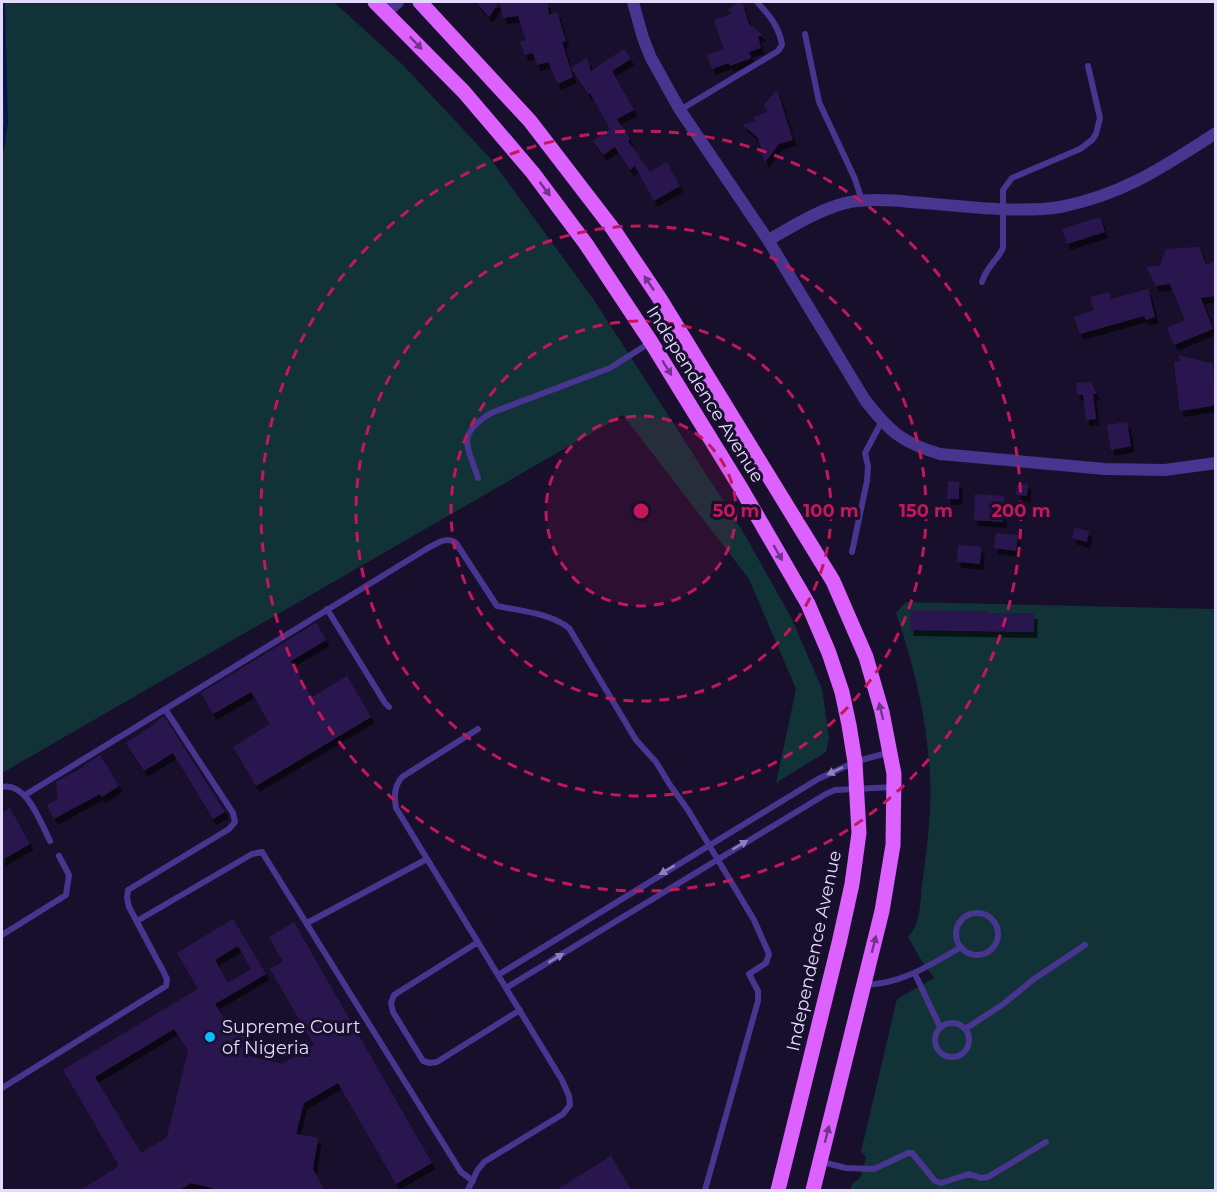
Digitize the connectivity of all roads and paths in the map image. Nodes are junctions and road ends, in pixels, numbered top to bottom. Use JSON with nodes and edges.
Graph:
{"nodes":[{"id":1,"x":420,"y":2,"type":"edge"},
{"id":2,"x":633,"y":2,"type":"edge"},
{"id":3,"x":757,"y":2,"type":"edge"},
{"id":4,"x":387,"y":5,"type":"edge"},
{"id":5,"x":805,"y":34,"type":"dead end"},
{"id":6,"x":1089,"y":66,"type":"dead end"},
{"id":7,"x":680,"y":110,"type":"junction"},
{"id":8,"x":1215,"y":133,"type":"edge"},
{"id":9,"x":862,"y":201,"type":"junction"},
{"id":10,"x":1004,"y":208,"type":"junction"},
{"id":11,"x":768,"y":240,"type":"junction"},
{"id":12,"x":982,"y":282,"type":"dead end"},
{"id":13,"x":651,"y":342,"type":"junction"},
{"id":14,"x":882,"y":421,"type":"junction"},
{"id":15,"x":1215,"y":463,"type":"edge"},
{"id":16,"x":478,"y":478,"type":"dead end"},
{"id":17,"x":852,"y":552,"type":"dead end"},
{"id":18,"x":327,"y":609,"type":"junction"},
{"id":19,"x":389,"y":707,"type":"dead end"},
{"id":20,"x":165,"y":709,"type":"junction"},
{"id":21,"x":478,"y":729,"type":"dead end"},
{"id":22,"x":890,"y":752,"type":"junction"},
{"id":23,"x":855,"y":762,"type":"junction"},
{"id":24,"x":2,"y":787,"type":"edge"},
{"id":25,"x":895,"y":787,"type":"junction"},
{"id":26,"x":856,"y":789,"type":"junction"},
{"id":27,"x":25,"y":795,"type":"junction"},
{"id":28,"x":50,"y":841,"type":"dead end"},
{"id":29,"x":709,"y":845,"type":"junction"},
{"id":30,"x":59,"y":856,"type":"dead end"},
{"id":31,"x":427,"y":859,"type":"junction"},
{"id":32,"x":718,"y":859,"type":"junction"},
{"id":33,"x":137,"y":921,"type":"junction"},
{"id":34,"x":308,"y":923,"type":"junction"},
{"id":35,"x":2,"y":935,"type":"edge"},
{"id":36,"x":478,"y":942,"type":"junction"},
{"id":37,"x":1085,"y":945,"type":"dead end"},
{"id":38,"x":961,"y":947,"type":"junction"},
{"id":39,"x":915,"y":974,"type":"junction"},
{"id":40,"x":498,"y":975,"type":"junction"},
{"id":41,"x":864,"y":985,"type":"junction"},
{"id":42,"x":506,"y":988,"type":"junction"},
{"id":43,"x":519,"y":1010,"type":"junction"},
{"id":44,"x":940,"y":1027,"type":"junction"},
{"id":45,"x":965,"y":1029,"type":"junction"},
{"id":46,"x":2,"y":1088,"type":"edge"},
{"id":47,"x":1046,"y":1142,"type":"dead end"},
{"id":48,"x":820,"y":1162,"type":"junction"},
{"id":49,"x":473,"y":1181,"type":"junction"},
{"id":50,"x":468,"y":1191,"type":"edge"},
{"id":51,"x":705,"y":1191,"type":"edge"},
{"id":52,"x":778,"y":1191,"type":"edge"},
{"id":53,"x":813,"y":1191,"type":"edge"}],
"edges":[{"from":22,"to":1,"type":"main road","name":"Independence Avenue","one_way":true},
{"from":2,"to":7,"type":"street"},
{"from":3,"to":7,"type":"lane"},
{"from":4,"to":13,"type":"main road","name":"Independence Avenue","one_way":true},
{"from":5,"to":9,"type":"lane"},
{"from":6,"to":10,"type":"lane"},
{"from":7,"to":11,"type":"street"},
{"from":8,"to":10,"type":"street"},
{"from":9,"to":10,"type":"street"},
{"from":9,"to":11,"type":"street"},
{"from":10,"to":12,"type":"lane"},
{"from":11,"to":14,"type":"street"},
{"from":13,"to":16,"type":"lane"},
{"from":13,"to":23,"type":"main road","name":"Independence Avenue","one_way":true},
{"from":14,"to":15,"type":"street"},
{"from":14,"to":17,"type":"lane"},
{"from":18,"to":19,"type":"lane"},
{"from":18,"to":20,"type":"lane"},
{"from":18,"to":29,"type":"lane"},
{"from":20,"to":27,"type":"lane"},
{"from":20,"to":33,"type":"lane"},
{"from":21,"to":31,"type":"lane"},
{"from":22,"to":23,"type":"lane"},
{"from":22,"to":25,"type":"main road","name":"Independence Avenue"},
{"from":23,"to":26,"type":"main road","name":"Independence Avenue"},
{"from":23,"to":29,"type":"lane","one_way":true},
{"from":24,"to":27,"type":"lane"},
{"from":25,"to":26,"type":"lane"},
{"from":41,"to":25,"type":"main road","name":"Independence Avenue","one_way":true},
{"from":32,"to":26,"type":"lane","one_way":true},
{"from":26,"to":52,"type":"main road","name":"Independence Avenue"},
{"from":27,"to":28,"type":"lane"},
{"from":29,"to":32,"type":"lane"},
{"from":29,"to":40,"type":"lane","one_way":true},
{"from":30,"to":35,"type":"lane"},
{"from":31,"to":34,"type":"lane"},
{"from":31,"to":36,"type":"lane"},
{"from":42,"to":32,"type":"lane","one_way":true},
{"from":32,"to":51,"type":"lane"},
{"from":33,"to":34,"type":"lane"},
{"from":33,"to":46,"type":"lane"},
{"from":34,"to":49,"type":"lane"},
{"from":36,"to":40,"type":"lane"},
{"from":36,"to":43,"type":"lane"},
{"from":37,"to":45,"type":"lane"},
{"from":38,"to":38,"type":"lane"},
{"from":38,"to":39,"type":"lane"},
{"from":39,"to":41,"type":"lane"},
{"from":39,"to":44,"type":"lane"},
{"from":40,"to":42,"type":"lane"},
{"from":48,"to":41,"type":"main road","name":"Independence Avenue","one_way":true},
{"from":42,"to":43,"type":"lane"},
{"from":43,"to":49,"type":"lane"},
{"from":44,"to":45,"type":"lane"},
{"from":44,"to":45,"type":"lane"},
{"from":47,"to":48,"type":"lane"},
{"from":48,"to":53,"type":"main road","name":"Independence Avenue"},
{"from":49,"to":50,"type":"lane"}]}
